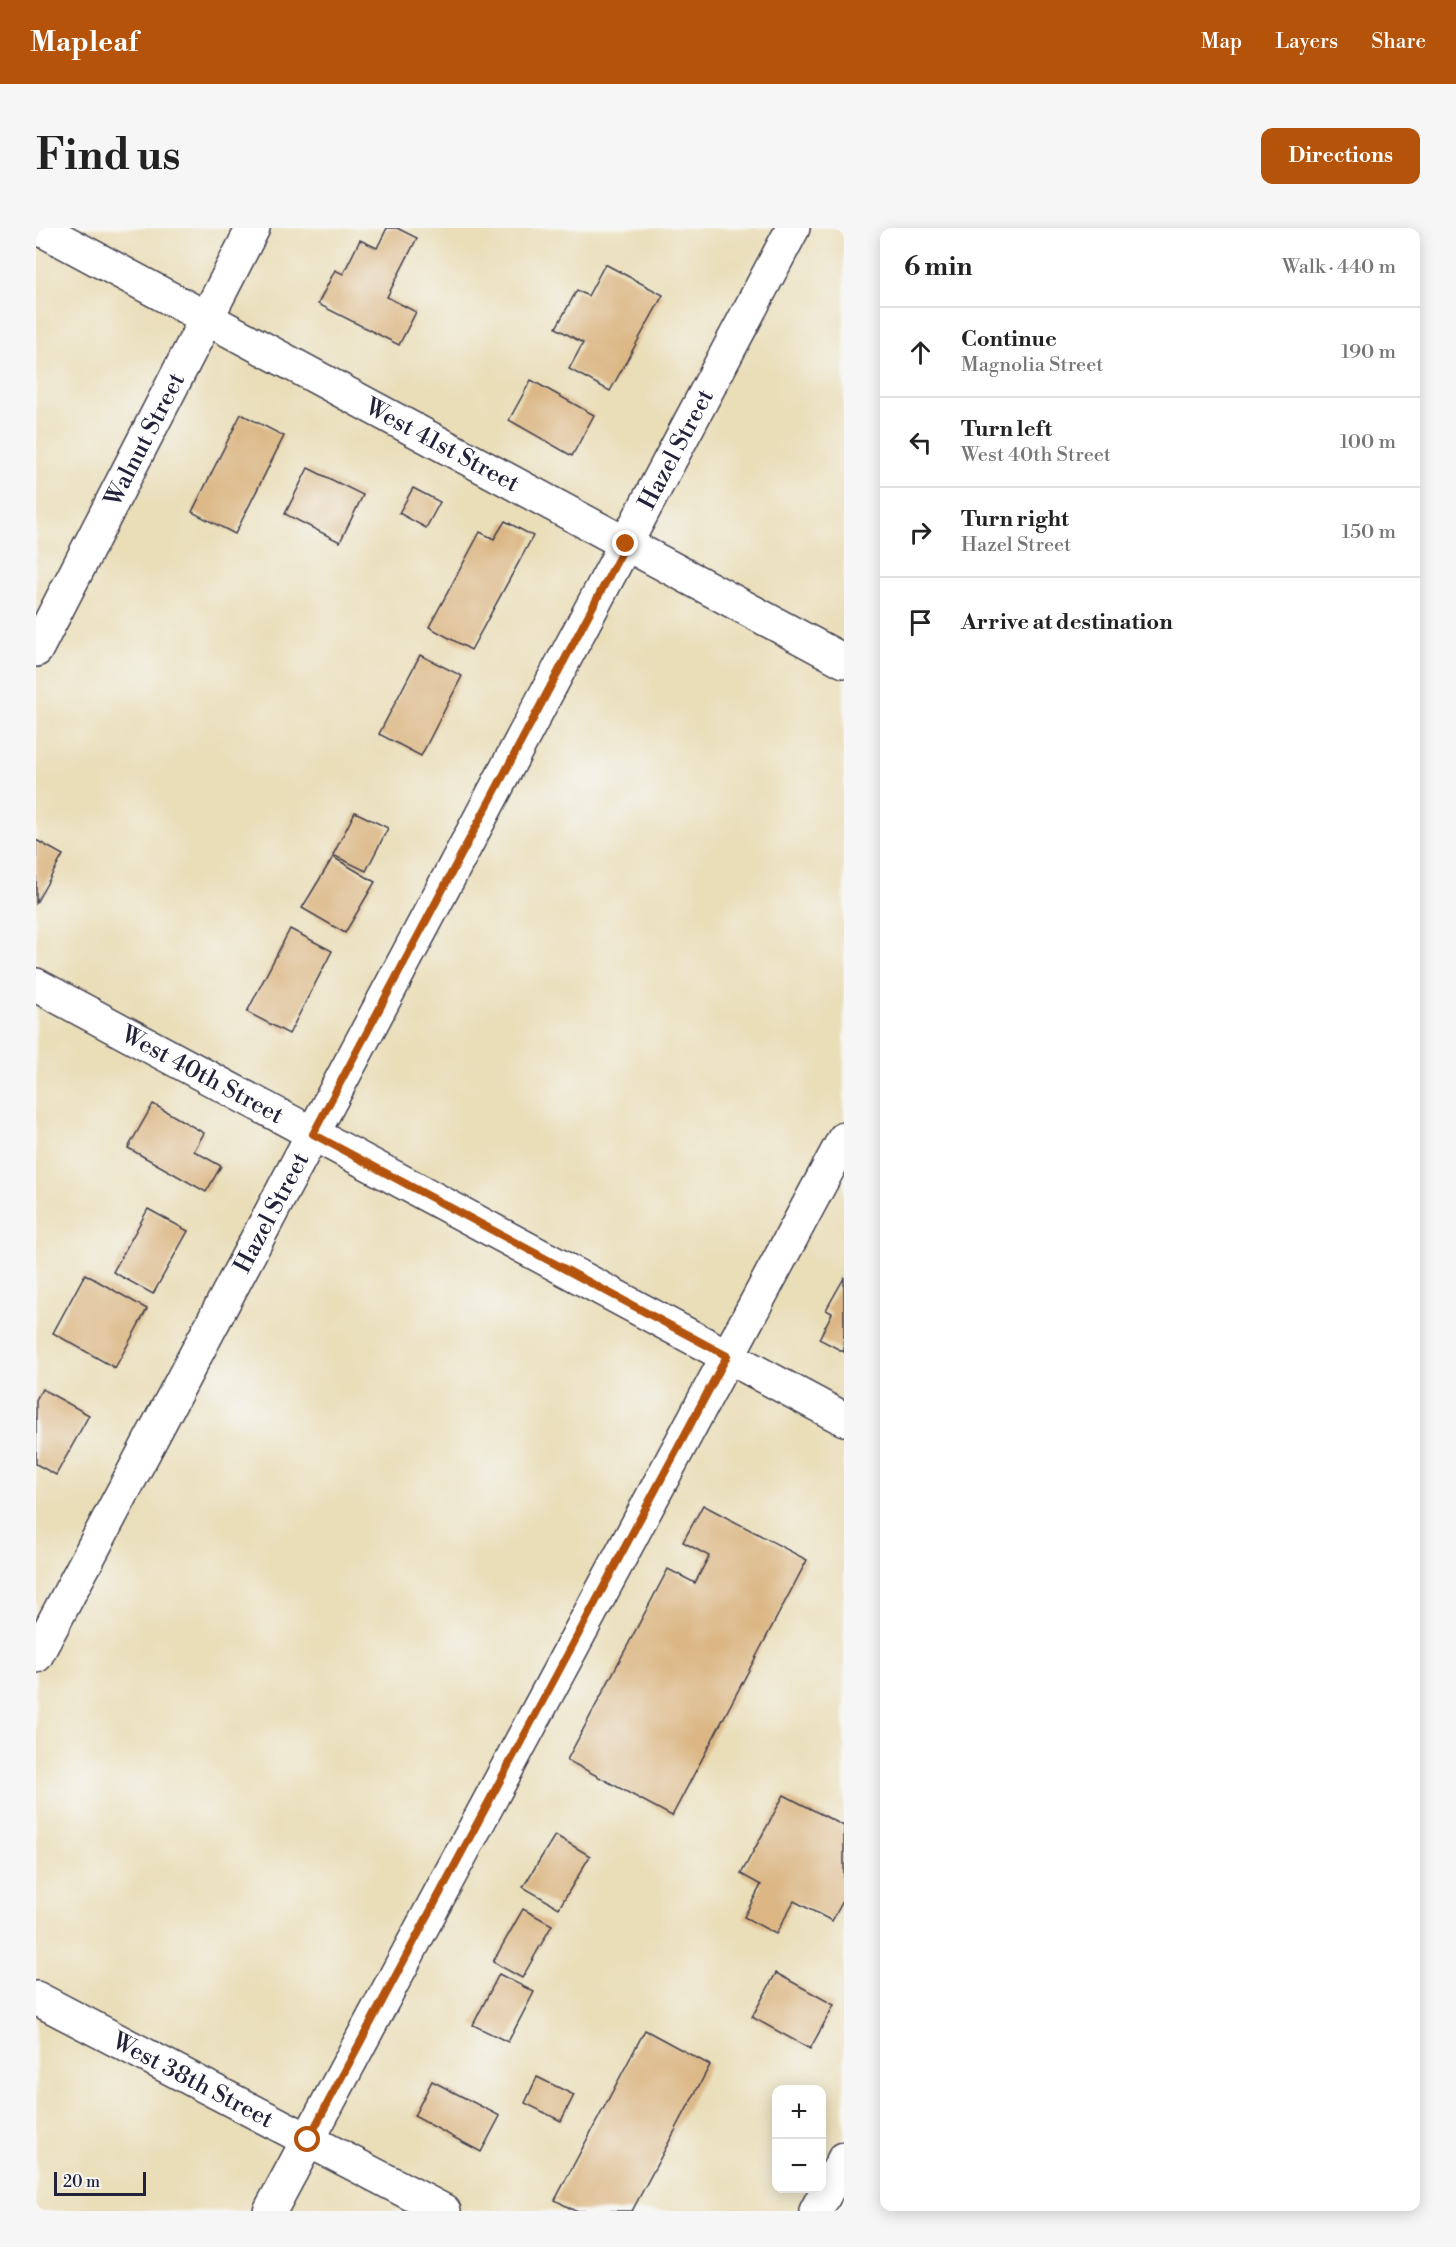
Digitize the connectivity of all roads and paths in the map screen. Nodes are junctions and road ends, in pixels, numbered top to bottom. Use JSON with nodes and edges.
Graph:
{"nodes":[{"id":1,"x":39,"y":228,"type":"edge"},
{"id":2,"x":253,"y":228,"type":"edge"},
{"id":3,"x":793,"y":228,"type":"edge"},
{"id":4,"x":206,"y":318,"type":"junction"},
{"id":5,"x":626,"y":544,"type":"junction"},
{"id":6,"x":36,"y":650,"type":"edge"},
{"id":7,"x":844,"y":661,"type":"edge"},
{"id":8,"x":36,"y":985,"type":"edge"},
{"id":9,"x":313,"y":1134,"type":"junction"},
{"id":10,"x":844,"y":1138,"type":"edge"},
{"id":11,"x":727,"y":1356,"type":"junction"},
{"id":12,"x":844,"y":1419,"type":"edge"},
{"id":13,"x":36,"y":1656,"type":"edge"},
{"id":14,"x":36,"y":1998,"type":"edge"},
{"id":15,"x":308,"y":2140,"type":"junction"},
{"id":16,"x":844,"y":2159,"type":"edge"},
{"id":17,"x":270,"y":2211,"type":"edge"},
{"id":18,"x":444,"y":2211,"type":"edge"},
{"id":19,"x":816,"y":2211,"type":"edge"}],
"edges":[{"from":1,"to":4,"type":"street","name":"West 41st Street"},
{"from":2,"to":4,"type":"street","name":"Walnut Street"},
{"from":3,"to":5,"type":"street","name":"Hazel Street"},
{"from":4,"to":5,"type":"street","name":"West 41st Street"},
{"from":4,"to":6,"type":"street","name":"Walnut Street"},
{"from":5,"to":7,"type":"street","name":"West 41st Street"},
{"from":5,"to":9,"type":"street","name":"Hazel Street"},
{"from":8,"to":9,"type":"street","name":"West 40th Street"},
{"from":9,"to":11,"type":"street","name":"West 40th Street"},
{"from":9,"to":13,"type":"street","name":"Hazel Street"},
{"from":10,"to":11,"type":"street"},
{"from":11,"to":12,"type":"street","name":"West 40th Street"},
{"from":11,"to":15,"type":"street"},
{"from":14,"to":15,"type":"street","name":"West 38th Street"},
{"from":15,"to":17,"type":"street"},
{"from":15,"to":18,"type":"street","name":"West 38th Street"},
{"from":16,"to":19,"type":"street"}]}
